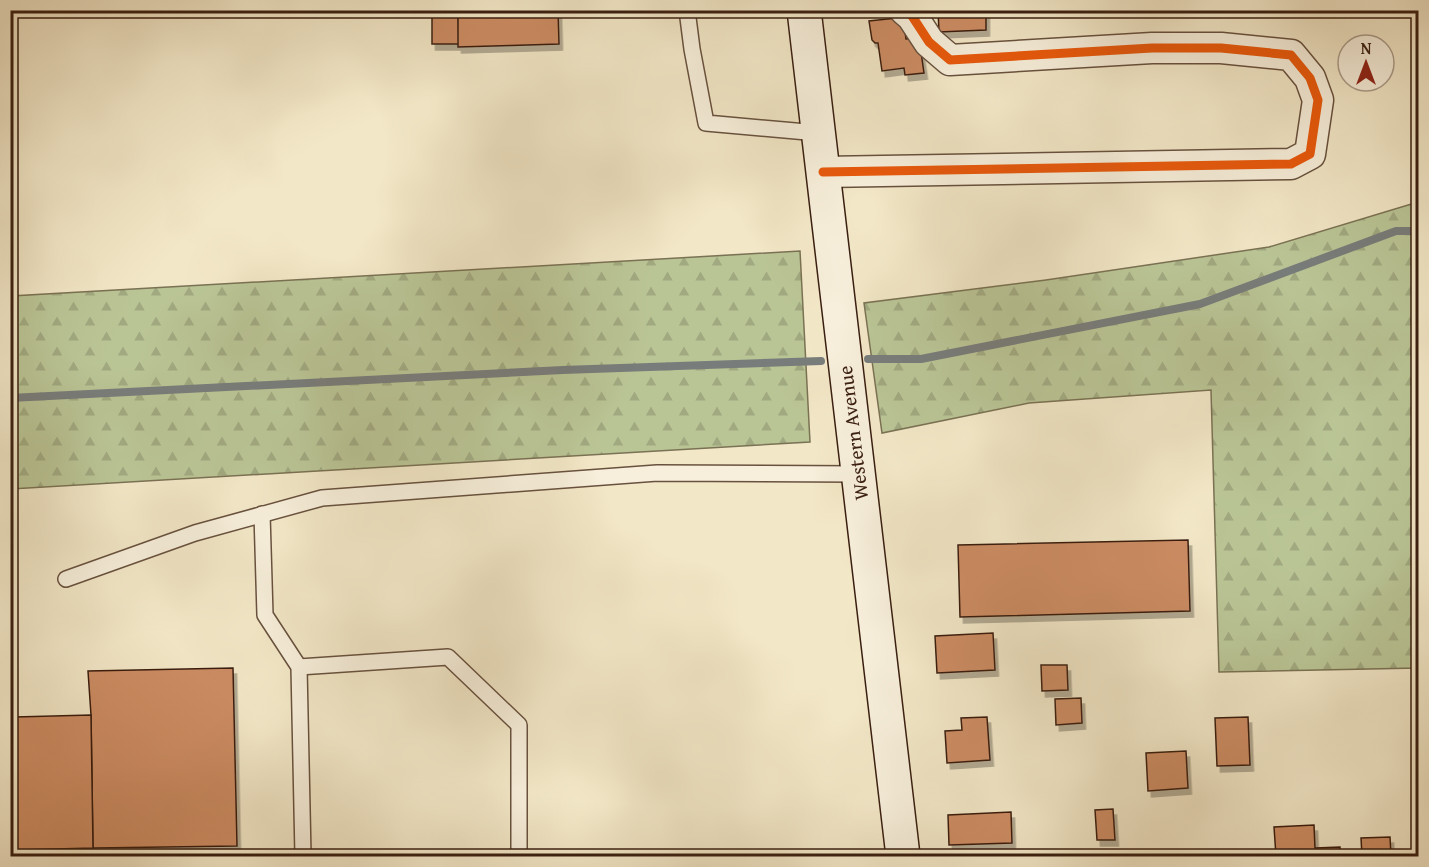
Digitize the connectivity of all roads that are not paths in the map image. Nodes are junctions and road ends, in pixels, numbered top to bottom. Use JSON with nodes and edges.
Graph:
{"nodes":[{"id":1,"x":687,"y":10,"type":"edge"},
{"id":2,"x":804,"y":10,"type":"edge"},
{"id":3,"x":905,"y":10,"type":"edge"},
{"id":4,"x":818,"y":133,"type":"junction"},
{"id":5,"x":823,"y":172,"type":"junction"},
{"id":6,"x":858,"y":474,"type":"junction"},
{"id":7,"x":262,"y":514,"type":"junction"},
{"id":8,"x":66,"y":579,"type":"dead end"},
{"id":9,"x":299,"y":667,"type":"junction"},
{"id":10,"x":303,"y":856,"type":"edge"},
{"id":11,"x":519,"y":856,"type":"edge"},
{"id":12,"x":903,"y":856,"type":"edge"}],
"edges":[{"from":1,"to":4,"type":"lane"},
{"from":2,"to":4,"type":"main road","name":"Western Avenue"},
{"from":3,"to":5,"type":"street"},
{"from":4,"to":5,"type":"main road","name":"Western Avenue"},
{"from":5,"to":6,"type":"main road","name":"Western Avenue"},
{"from":6,"to":7,"type":"lane"},
{"from":6,"to":12,"type":"main road","name":"Western Avenue"},
{"from":7,"to":8,"type":"lane"},
{"from":7,"to":9,"type":"lane"},
{"from":9,"to":10,"type":"lane"},
{"from":9,"to":11,"type":"lane"}]}
